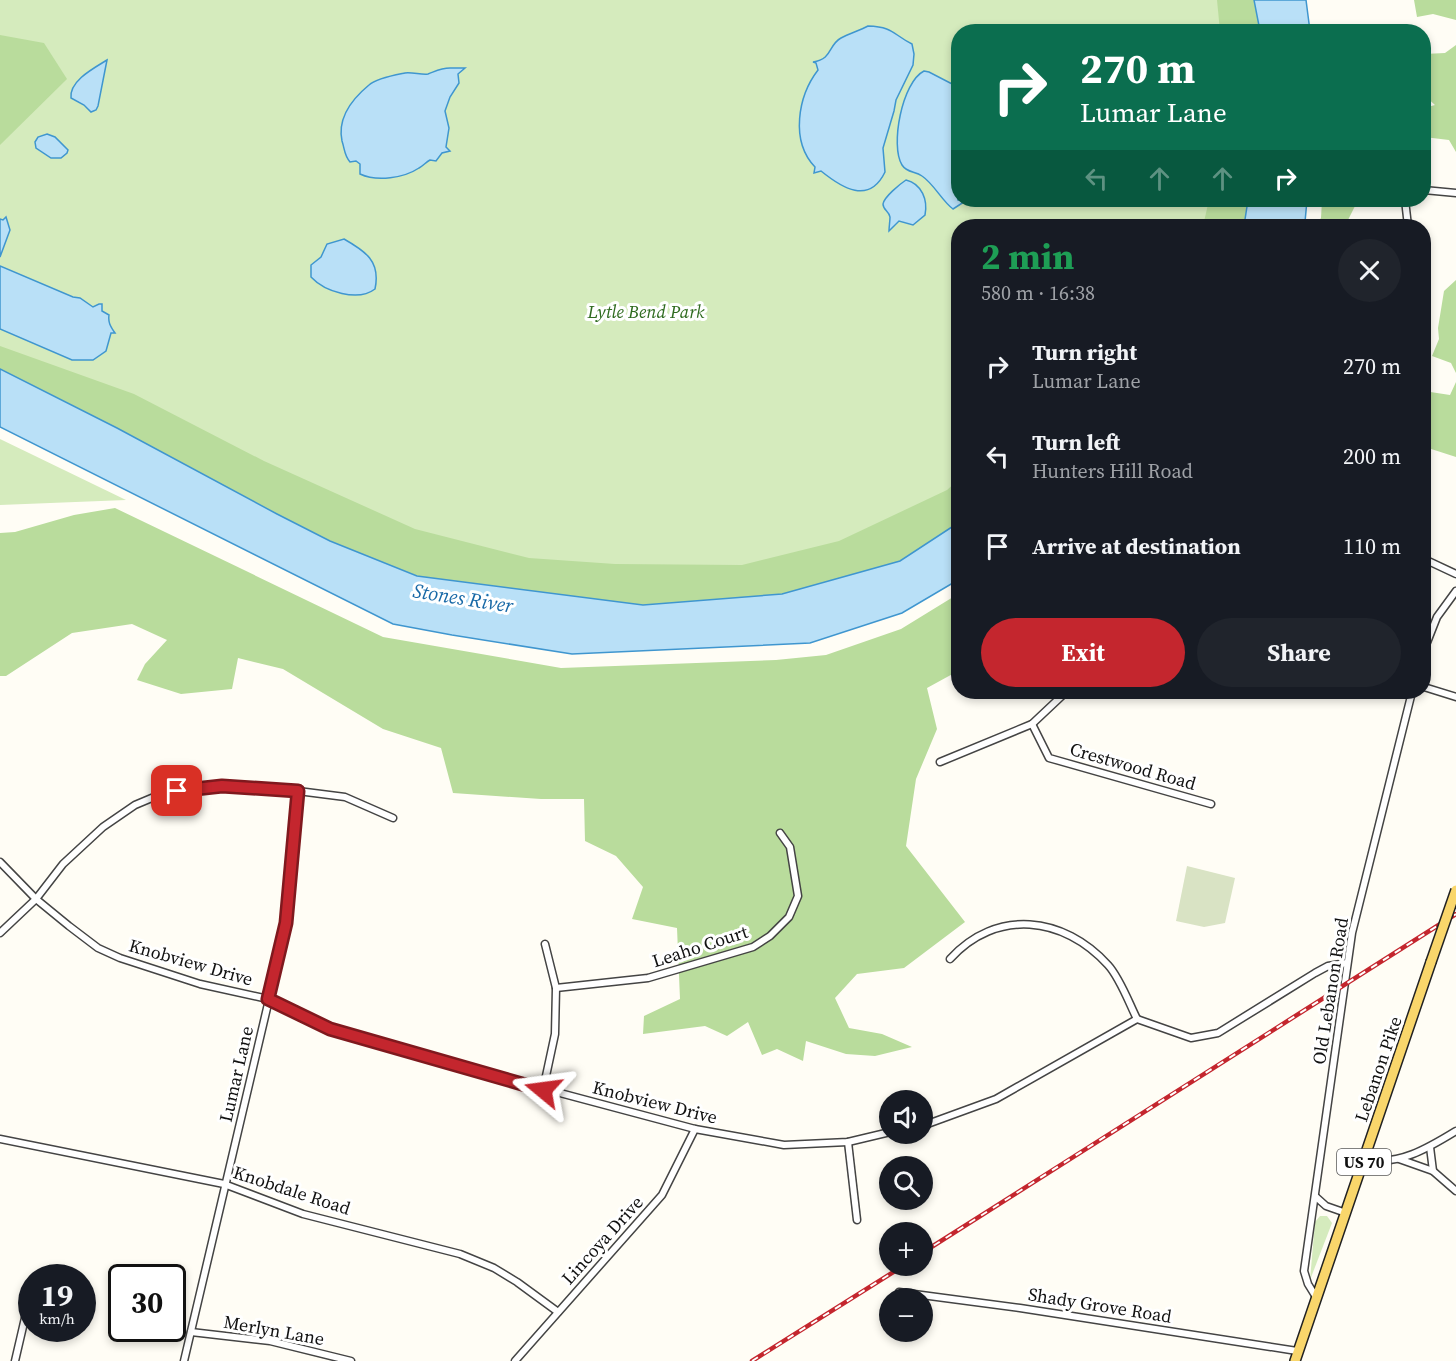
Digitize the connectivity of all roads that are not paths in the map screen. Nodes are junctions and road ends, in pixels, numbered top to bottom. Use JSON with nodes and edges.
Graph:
{"nodes":[{"id":1,"x":1431,"y":191,"type":"edge"},
{"id":2,"x":1456,"y":193,"type":"edge"},
{"id":3,"x":1431,"y":562,"type":"edge"},
{"id":4,"x":1456,"y":573,"type":"edge"},
{"id":5,"x":1456,"y":591,"type":"edge"},
{"id":6,"x":1431,"y":632,"type":"edge"},
{"id":7,"x":1431,"y":689,"type":"edge"},
{"id":8,"x":1456,"y":697,"type":"edge"},
{"id":9,"x":1059,"y":699,"type":"edge"},
{"id":10,"x":1410,"y":699,"type":"edge"},
{"id":11,"x":1032,"y":724,"type":"junction"},
{"id":12,"x":940,"y":762,"type":"dead end"},
{"id":13,"x":298,"y":791,"type":"junction"},
{"id":14,"x":1211,"y":804,"type":"dead end"},
{"id":15,"x":393,"y":818,"type":"dead end"},
{"id":16,"x":780,"y":833,"type":"dead end"},
{"id":17,"x":0,"y":862,"type":"edge"},
{"id":18,"x":1456,"y":890,"type":"edge"},
{"id":19,"x":36,"y":899,"type":"junction"},
{"id":20,"x":0,"y":933,"type":"edge"},
{"id":21,"x":545,"y":944,"type":"dead end"},
{"id":22,"x":950,"y":959,"type":"dead end"},
{"id":23,"x":1347,"y":963,"type":"junction"},
{"id":24,"x":556,"y":988,"type":"junction"},
{"id":25,"x":268,"y":999,"type":"junction"},
{"id":26,"x":1137,"y":1019,"type":"junction"},
{"id":27,"x":543,"y":1090,"type":"junction"},
{"id":28,"x":933,"y":1122,"type":"edge"},
{"id":29,"x":695,"y":1129,"type":"junction"},
{"id":30,"x":1456,"y":1131,"type":"edge"},
{"id":31,"x":879,"y":1135,"type":"edge"},
{"id":32,"x":0,"y":1139,"type":"edge"},
{"id":33,"x":848,"y":1142,"type":"junction"},
{"id":34,"x":1430,"y":1147,"type":"junction"},
{"id":35,"x":1365,"y":1158,"type":"junction"},
{"id":36,"x":1398,"y":1159,"type":"junction"},
{"id":37,"x":1433,"y":1171,"type":"junction"},
{"id":38,"x":224,"y":1184,"type":"junction"},
{"id":39,"x":1456,"y":1191,"type":"edge"},
{"id":40,"x":1316,"y":1197,"type":"junction"},
{"id":41,"x":1346,"y":1213,"type":"junction"},
{"id":42,"x":857,"y":1220,"type":"dead end"},
{"id":43,"x":933,"y":1296,"type":"edge"},
{"id":44,"x":1316,"y":1297,"type":"junction"},
{"id":45,"x":558,"y":1312,"type":"junction"},
{"id":46,"x":191,"y":1332,"type":"junction"},
{"id":47,"x":19,"y":1342,"type":"edge"},
{"id":48,"x":1296,"y":1356,"type":"edge"},
{"id":49,"x":15,"y":1361,"type":"edge"},
{"id":50,"x":184,"y":1361,"type":"edge"},
{"id":51,"x":351,"y":1361,"type":"edge"},
{"id":52,"x":515,"y":1361,"type":"edge"}],
"edges":[{"from":1,"to":2,"type":"street"},
{"from":3,"to":4,"type":"street"},
{"from":5,"to":6,"type":"street"},
{"from":7,"to":8,"type":"street"},
{"from":9,"to":11,"type":"street"},
{"from":10,"to":23,"type":"street","name":"Old Lebanon Road"},
{"from":11,"to":12,"type":"street"},
{"from":11,"to":14,"type":"street","name":"Crestwood Road"},
{"from":13,"to":15,"type":"street"},
{"from":13,"to":19,"type":"street"},
{"from":13,"to":25,"type":"street","name":"Lumar Lane"},
{"from":16,"to":24,"type":"street","name":"Leaho Court"},
{"from":17,"to":19,"type":"street","name":"Knobview Drive"},
{"from":18,"to":35,"type":"main road","name":"Lebanon Pike","number":"US 70","bridge":true},
{"from":19,"to":20,"type":"street"},
{"from":19,"to":25,"type":"street","name":"Knobview Drive"},
{"from":21,"to":24,"type":"street"},
{"from":22,"to":26,"type":"street"},
{"from":23,"to":26,"type":"street"},
{"from":23,"to":40,"type":"street","name":"Old Lebanon Road"},
{"from":24,"to":27,"type":"street"},
{"from":25,"to":27,"type":"street","name":"Knobview Drive"},
{"from":25,"to":38,"type":"street","name":"Lumar Lane"},
{"from":26,"to":28,"type":"street"},
{"from":27,"to":29,"type":"street","name":"Knobview Drive"},
{"from":29,"to":33,"type":"street","name":"Knobview Drive"},
{"from":29,"to":45,"type":"street","name":"Lincoya Drive"},
{"from":30,"to":34,"type":"street"},
{"from":31,"to":33,"type":"street","name":"Knobview Drive"},
{"from":32,"to":38,"type":"street","name":"Knobdale Road"},
{"from":33,"to":42,"type":"street"},
{"from":34,"to":36,"type":"street"},
{"from":34,"to":37,"type":"street"},
{"from":35,"to":36,"type":"street"},
{"from":35,"to":41,"type":"main road","name":"Lebanon Pike","number":"US 70"},
{"from":36,"to":37,"type":"street"},
{"from":37,"to":39,"type":"street"},
{"from":38,"to":45,"type":"street","name":"Knobdale Road"},
{"from":38,"to":46,"type":"street","name":"Lumar Lane"},
{"from":40,"to":41,"type":"street"},
{"from":40,"to":44,"type":"street","name":"Old Lebanon Road"},
{"from":41,"to":44,"type":"main road","name":"Lebanon Pike","number":"US 70"},
{"from":43,"to":48,"type":"street","name":"Shady Grove Road"},
{"from":44,"to":48,"type":"main road","name":"Lebanon Pike","number":"US 70"},
{"from":45,"to":52,"type":"street","name":"Lincoya Drive"},
{"from":46,"to":50,"type":"street","name":"Lumar Lane"},
{"from":46,"to":51,"type":"street","name":"Merlyn Lane"},
{"from":47,"to":49,"type":"street"}]}
